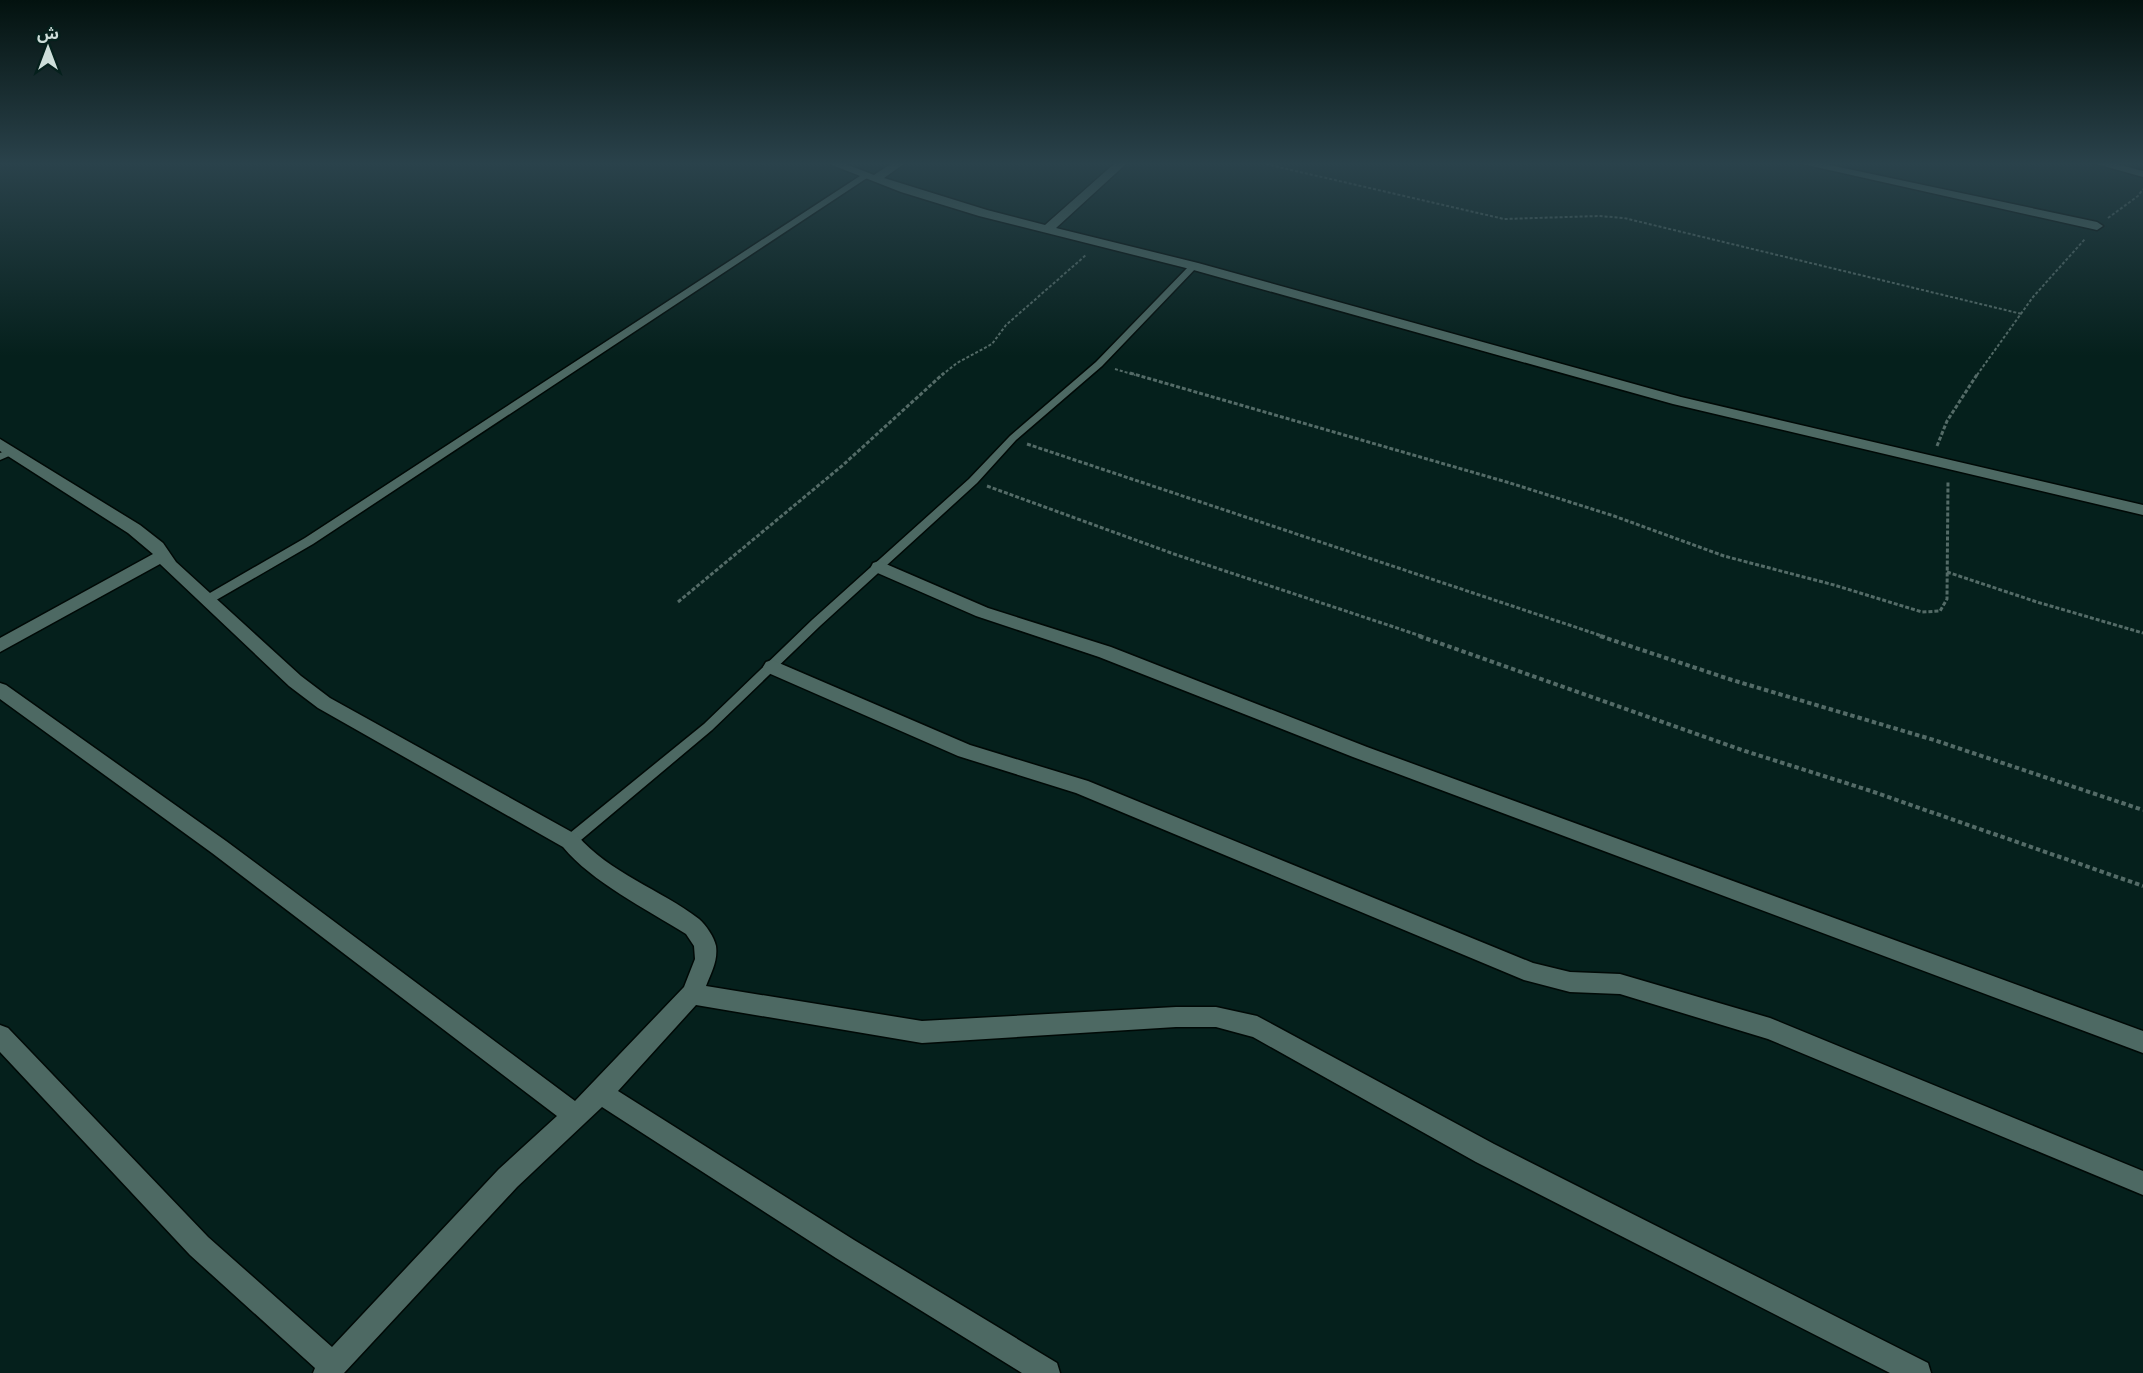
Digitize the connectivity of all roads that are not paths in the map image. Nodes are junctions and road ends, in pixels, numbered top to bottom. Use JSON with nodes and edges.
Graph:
{"nodes":[{"id":1,"x":794,"y":227,"type":"edge"},
{"id":2,"x":1039,"y":227,"type":"edge"},
{"id":3,"x":1047,"y":229,"type":"joint"},
{"id":4,"x":1194,"y":266,"type":"junction"},
{"id":5,"x":4,"y":451,"type":"edge"},
{"id":6,"x":2143,"y":510,"type":"edge"},
{"id":7,"x":162,"y":556,"type":"junction"},
{"id":8,"x":879,"y":567,"type":"junction"},
{"id":9,"x":207,"y":600,"type":"junction"},
{"id":10,"x":0,"y":646,"type":"edge"},
{"id":11,"x":771,"y":667,"type":"junction"},
{"id":12,"x":0,"y":690,"type":"edge"},
{"id":13,"x":570,"y":842,"type":"junction"},
{"id":14,"x":692,"y":994,"type":"junction"},
{"id":15,"x":0,"y":1036,"type":"edge"},
{"id":16,"x":2143,"y":1042,"type":"edge"},
{"id":17,"x":600,"y":1093,"type":"junction"},
{"id":18,"x":576,"y":1116,"type":"junction"},
{"id":19,"x":2143,"y":1184,"type":"edge"},
{"id":20,"x":329,"y":1369,"type":"edge"},
{"id":21,"x":1047,"y":1373,"type":"edge"},
{"id":22,"x":1918,"y":1373,"type":"edge"}],
"edges":[{"from":1,"to":9,"type":"lane"},
{"from":2,"to":3,"type":"street"},
{"from":3,"to":4,"type":"street"},
{"from":4,"to":6,"type":"street"},
{"from":4,"to":8,"type":"lane"},
{"from":5,"to":7,"type":"street"},
{"from":7,"to":9,"type":"street"},
{"from":7,"to":10,"type":"street"},
{"from":8,"to":11,"type":"lane"},
{"from":8,"to":16,"type":"street"},
{"from":9,"to":13,"type":"street"},
{"from":11,"to":13,"type":"lane"},
{"from":11,"to":19,"type":"street"},
{"from":12,"to":18,"type":"street"},
{"from":13,"to":14,"type":"street"},
{"from":14,"to":17,"type":"street"},
{"from":14,"to":22,"type":"street"},
{"from":15,"to":20,"type":"street"},
{"from":17,"to":18,"type":"street"},
{"from":17,"to":21,"type":"street"},
{"from":18,"to":20,"type":"street"}]}
